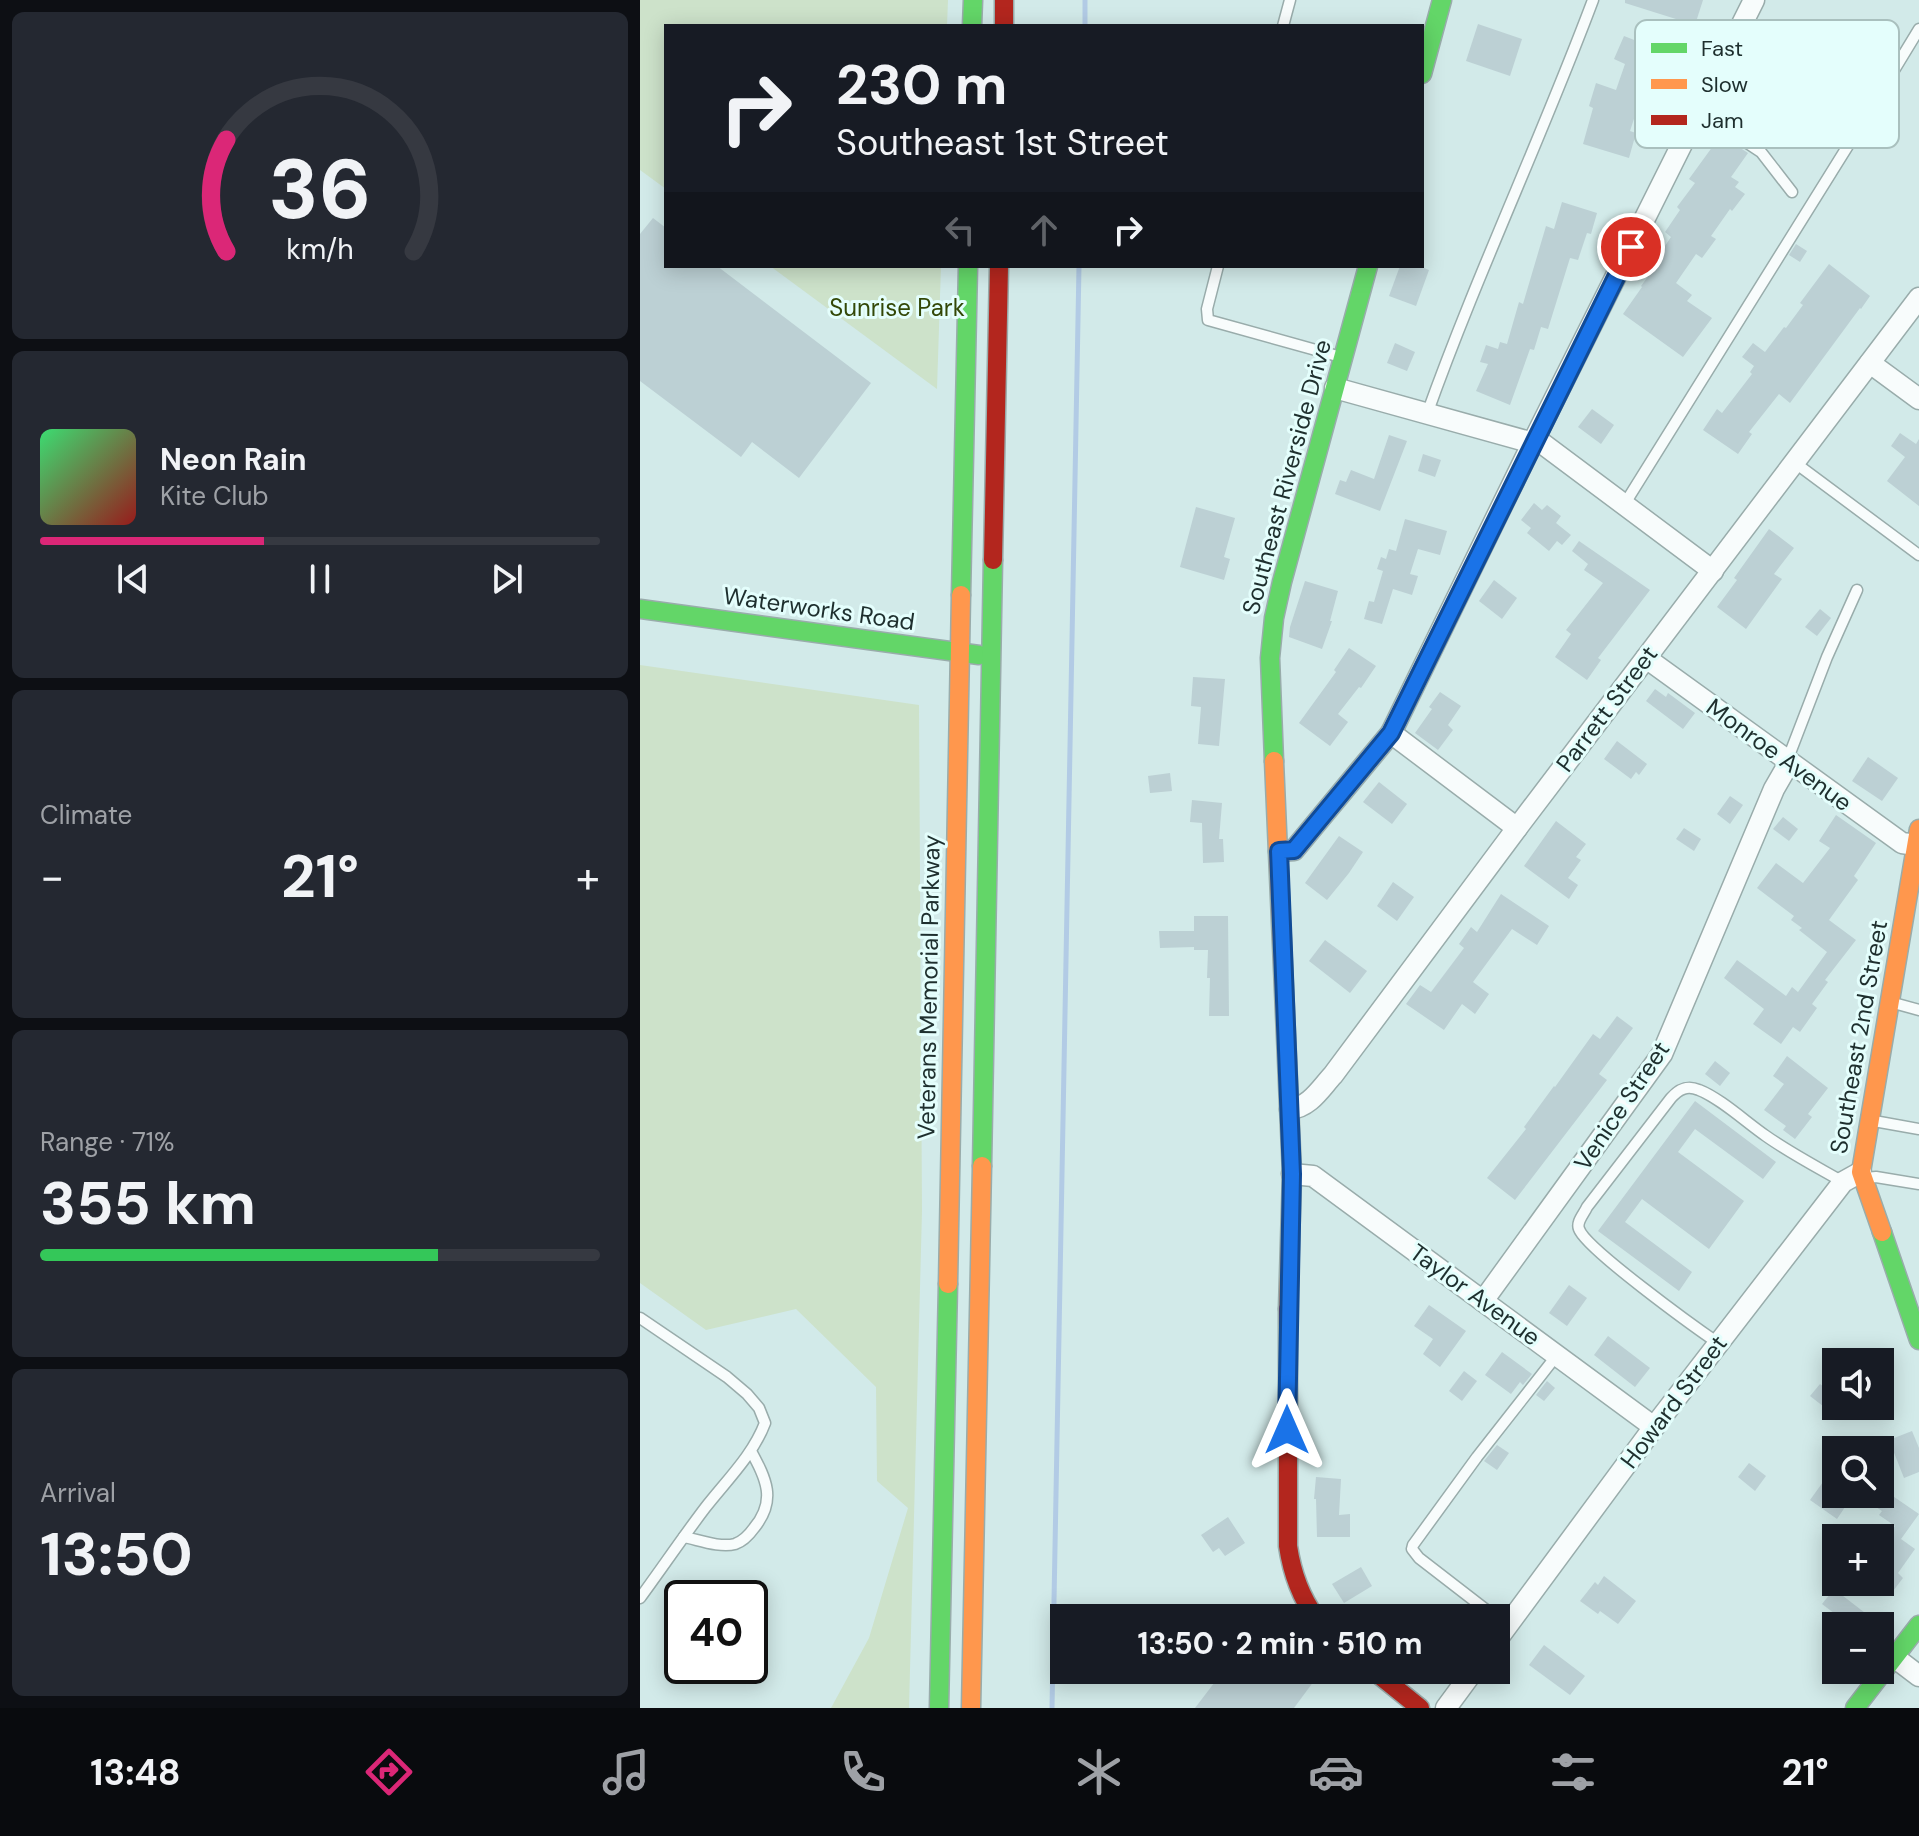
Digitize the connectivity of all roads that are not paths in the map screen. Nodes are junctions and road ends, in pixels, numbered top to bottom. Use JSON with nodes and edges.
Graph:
{"nodes":[{"id":1,"x":973,"y":0,"type":"edge"},
{"id":2,"x":1004,"y":0,"type":"edge"},
{"id":3,"x":1290,"y":0,"type":"edge"},
{"id":4,"x":1442,"y":0,"type":"edge"},
{"id":5,"x":1593,"y":0,"type":"edge"},
{"id":6,"x":1754,"y":0,"type":"edge"},
{"id":7,"x":1744,"y":20,"type":"edge"},
{"id":8,"x":972,"y":24,"type":"edge"},
{"id":9,"x":1004,"y":24,"type":"edge"},
{"id":10,"x":1284,"y":24,"type":"edge"},
{"id":11,"x":1919,"y":29,"type":"edge"},
{"id":12,"x":1899,"y":62,"type":"edge"},
{"id":13,"x":1424,"y":67,"type":"edge"},
{"id":14,"x":1680,"y":148,"type":"edge"},
{"id":15,"x":1755,"y":148,"type":"edge"},
{"id":16,"x":1847,"y":148,"type":"edge"},
{"id":17,"x":1792,"y":192,"type":"dead end"},
{"id":18,"x":968,"y":268,"type":"edge"},
{"id":19,"x":999,"y":268,"type":"edge"},
{"id":20,"x":1217,"y":268,"type":"edge"},
{"id":21,"x":1367,"y":268,"type":"edge"},
{"id":22,"x":1919,"y":298,"type":"edge"},
{"id":23,"x":1343,"y":358,"type":"junction"},
{"id":24,"x":1870,"y":363,"type":"junction"},
{"id":25,"x":1335,"y":388,"type":"junction"},
{"id":26,"x":1919,"y":399,"type":"edge"},
{"id":27,"x":1427,"y":414,"type":"junction"},
{"id":28,"x":1534,"y":441,"type":"junction"},
{"id":29,"x":1794,"y":462,"type":"junction"},
{"id":30,"x":1624,"y":505,"type":"junction"},
{"id":31,"x":1919,"y":555,"type":"edge"},
{"id":32,"x":1713,"y":571,"type":"junction"},
{"id":33,"x":1857,"y":590,"type":"dead end"},
{"id":34,"x":640,"y":609,"type":"edge"},
{"id":35,"x":960,"y":653,"type":"junction"},
{"id":36,"x":991,"y":657,"type":"junction"},
{"id":37,"x":1646,"y":658,"type":"junction"},
{"id":38,"x":1391,"y":733,"type":"junction"},
{"id":39,"x":1788,"y":762,"type":"junction"},
{"id":40,"x":1517,"y":828,"type":"junction"},
{"id":41,"x":1918,"y":837,"type":"edge"},
{"id":42,"x":1279,"y":851,"type":"junction"},
{"id":43,"x":1912,"y":912,"type":"edge"},
{"id":44,"x":1890,"y":1002,"type":"junction"},
{"id":45,"x":1919,"y":1010,"type":"edge"},
{"id":46,"x":1290,"y":1109,"type":"junction"},
{"id":47,"x":1870,"y":1120,"type":"junction"},
{"id":48,"x":1919,"y":1129,"type":"edge"},
{"id":49,"x":1292,"y":1174,"type":"junction"},
{"id":50,"x":1856,"y":1178,"type":"junction"},
{"id":51,"x":1919,"y":1184,"type":"edge"},
{"id":52,"x":1483,"y":1301,"type":"junction"},
{"id":53,"x":640,"y":1318,"type":"edge"},
{"id":54,"x":1919,"y":1340,"type":"edge"},
{"id":55,"x":1718,"y":1343,"type":"junction"},
{"id":56,"x":1557,"y":1355,"type":"junction"},
{"id":57,"x":1654,"y":1427,"type":"junction"},
{"id":58,"x":751,"y":1451,"type":"junction"},
{"id":59,"x":684,"y":1537,"type":"junction"},
{"id":60,"x":640,"y":1598,"type":"edge"},
{"id":61,"x":1307,"y":1604,"type":"edge"},
{"id":62,"x":1470,"y":1604,"type":"edge"},
{"id":63,"x":1510,"y":1622,"type":"edge"},
{"id":64,"x":1919,"y":1625,"type":"edge"},
{"id":65,"x":1894,"y":1657,"type":"joint"},
{"id":66,"x":1919,"y":1676,"type":"edge"},
{"id":67,"x":1390,"y":1684,"type":"edge"},
{"id":68,"x":1464,"y":1684,"type":"edge"},
{"id":69,"x":1873,"y":1684,"type":"edge"},
{"id":70,"x":939,"y":1708,"type":"edge"},
{"id":71,"x":971,"y":1708,"type":"edge"},
{"id":72,"x":1420,"y":1708,"type":"edge"},
{"id":73,"x":1446,"y":1708,"type":"edge"},
{"id":74,"x":1855,"y":1708,"type":"edge"}],
"edges":[{"from":1,"to":8,"type":"main road"},
{"from":2,"to":9,"type":"main road"},
{"from":3,"to":10,"type":"lane"},
{"from":4,"to":13,"type":"main road"},
{"from":5,"to":27,"type":"lane"},
{"from":6,"to":7,"type":"street"},
{"from":11,"to":12,"type":"lane"},
{"from":14,"to":28,"type":"street"},
{"from":15,"to":17,"type":"lane"},
{"from":16,"to":30,"type":"lane"},
{"from":18,"to":35,"type":"main road","name":"Veterans Memorial Parkway"},
{"from":19,"to":36,"type":"main road"},
{"from":20,"to":23,"type":"lane"},
{"from":21,"to":23,"type":"main road","name":"Southeast Riverside Drive"},
{"from":22,"to":24,"type":"street","name":"Parrett Street"},
{"from":23,"to":25,"type":"main road","name":"Southeast Riverside Drive"},
{"from":24,"to":26,"type":"street"},
{"from":24,"to":29,"type":"street","name":"Parrett Street"},
{"from":25,"to":27,"type":"street"},
{"from":25,"to":42,"type":"main road","name":"Southeast Riverside Drive"},
{"from":27,"to":28,"type":"street"},
{"from":28,"to":30,"type":"street"},
{"from":28,"to":38,"type":"street"},
{"from":29,"to":31,"type":"lane"},
{"from":29,"to":32,"type":"street","name":"Parrett Street"},
{"from":30,"to":32,"type":"street"},
{"from":32,"to":37,"type":"street","name":"Parrett Street"},
{"from":33,"to":39,"type":"lane"},
{"from":34,"to":35,"type":"main road","name":"Waterworks Road"},
{"from":35,"to":36,"type":"main road","name":"Waterworks Road"},
{"from":35,"to":70,"type":"main road","name":"Veterans Memorial Parkway"},
{"from":36,"to":71,"type":"main road"},
{"from":37,"to":39,"type":"street","name":"Monroe Avenue"},
{"from":37,"to":40,"type":"street","name":"Parrett Street"},
{"from":38,"to":40,"type":"street"},
{"from":38,"to":42,"type":"street"},
{"from":39,"to":41,"type":"street","name":"Monroe Avenue"},
{"from":39,"to":52,"type":"street","name":"Venice Street"},
{"from":40,"to":46,"type":"street","name":"Parrett Street"},
{"from":41,"to":43,"type":"main road","name":"Southeast 2nd Street"},
{"from":42,"to":46,"type":"main road","name":"Southeast Riverside Drive"},
{"from":43,"to":44,"type":"main road","name":"Southeast 2nd Street"},
{"from":44,"to":45,"type":"lane"},
{"from":44,"to":47,"type":"main road","name":"Southeast 2nd Street"},
{"from":46,"to":49,"type":"main road","name":"Southeast Riverside Drive"},
{"from":47,"to":48,"type":"lane"},
{"from":47,"to":50,"type":"main road","name":"Southeast 2nd Street"},
{"from":49,"to":52,"type":"street","name":"Taylor Avenue"},
{"from":49,"to":61,"type":"main road","name":"Southeast Riverside Drive"},
{"from":50,"to":51,"type":"lane"},
{"from":50,"to":54,"type":"main road","name":"Southeast 2nd Street"},
{"from":50,"to":55,"type":"street","name":"Howard Street"},
{"from":50,"to":55,"type":"lane"},
{"from":52,"to":56,"type":"street","name":"Taylor Avenue"},
{"from":53,"to":58,"type":"lane"},
{"from":55,"to":57,"type":"street","name":"Howard Street"},
{"from":56,"to":57,"type":"street","name":"Taylor Avenue"},
{"from":56,"to":62,"type":"lane"},
{"from":57,"to":63,"type":"street","name":"Howard Street"},
{"from":58,"to":59,"type":"lane"},
{"from":58,"to":59,"type":"lane"},
{"from":59,"to":60,"type":"lane"},
{"from":64,"to":65,"type":"main road"},
{"from":65,"to":66,"type":"street"},
{"from":67,"to":72,"type":"main road"},
{"from":68,"to":73,"type":"street"},
{"from":69,"to":74,"type":"main road"}]}
